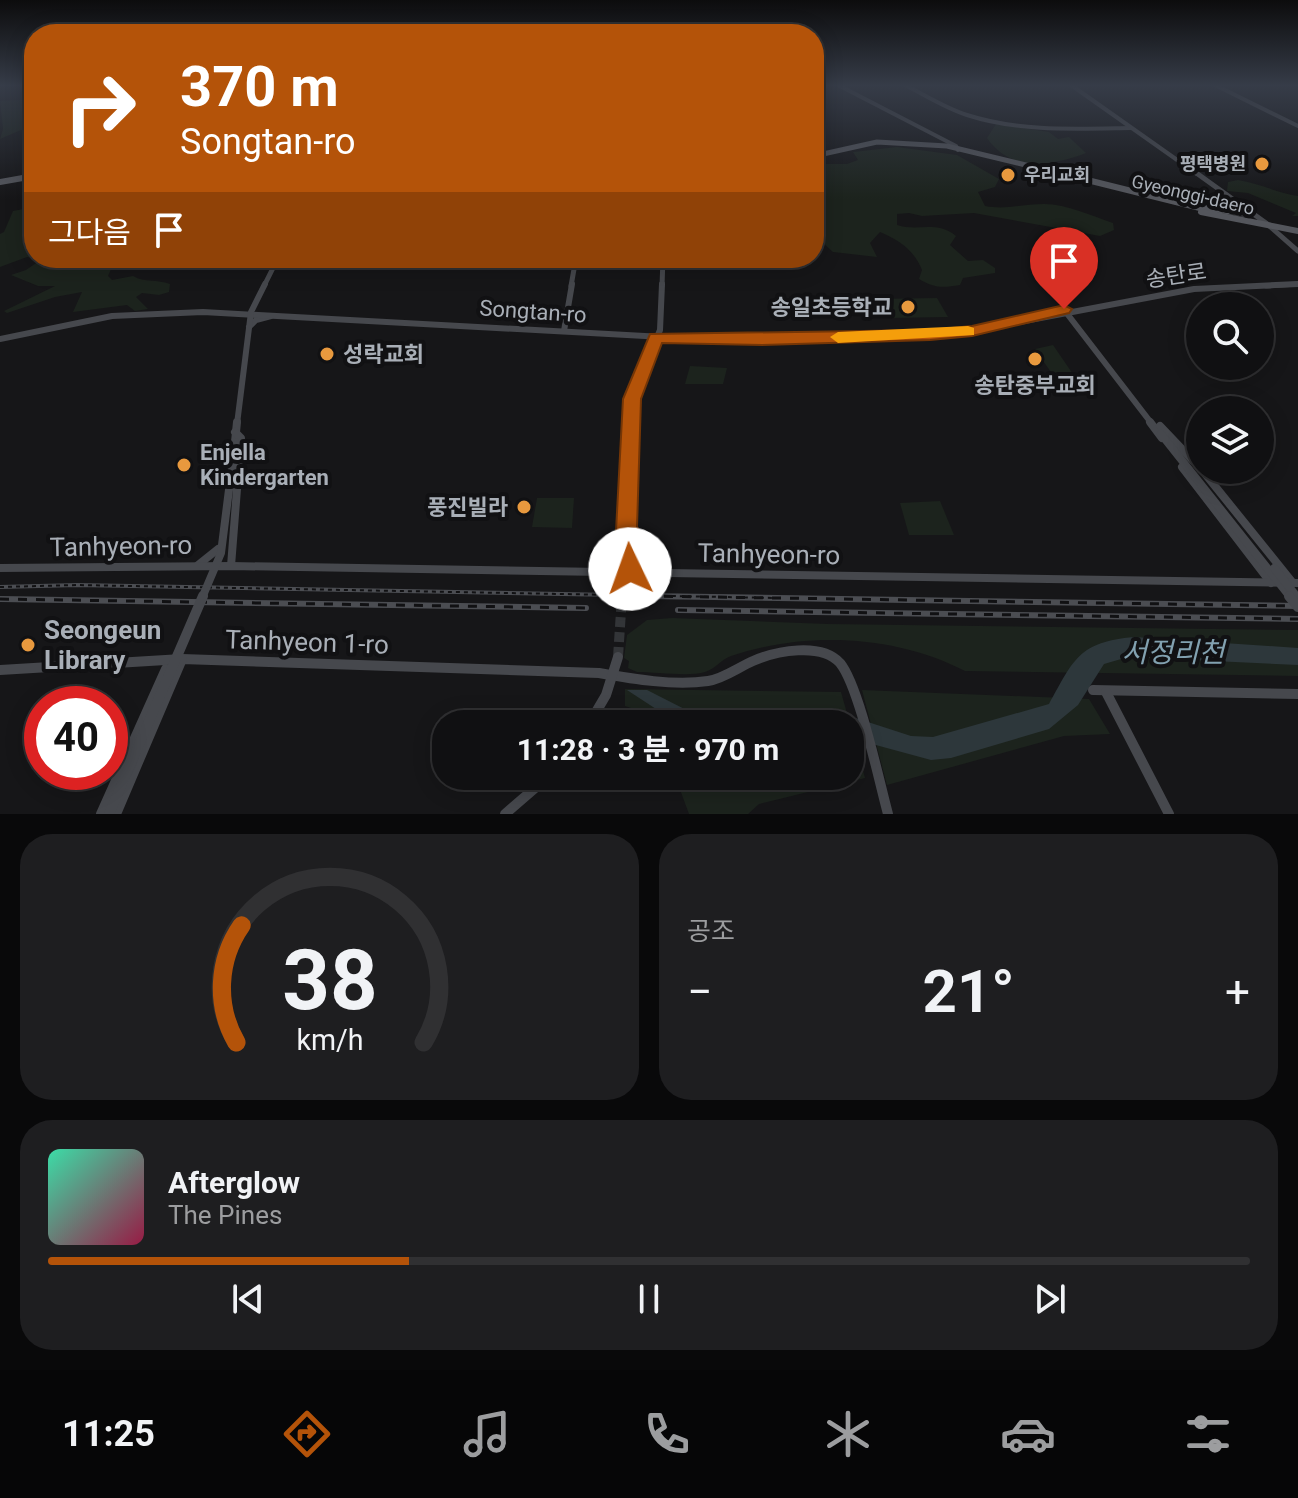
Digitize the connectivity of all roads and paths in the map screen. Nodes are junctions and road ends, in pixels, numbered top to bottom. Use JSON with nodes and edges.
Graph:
{"nodes":[{"id":1,"x":910,"y":123,"type":"edge"},
{"id":2,"x":1003,"y":123,"type":"edge"},
{"id":3,"x":1126,"y":123,"type":"edge"},
{"id":4,"x":1132,"y":127,"type":"junction"},
{"id":5,"x":942,"y":140,"type":"junction"},
{"id":6,"x":933,"y":144,"type":"junction"},
{"id":7,"x":957,"y":149,"type":"junction"},
{"id":8,"x":824,"y":155,"type":"edge"},
{"id":9,"x":824,"y":156,"type":"edge"},
{"id":10,"x":24,"y":177,"type":"edge"},
{"id":11,"x":0,"y":181,"type":"edge"},
{"id":12,"x":1083,"y":181,"type":"junction"},
{"id":13,"x":1234,"y":201,"type":"junction"},
{"id":14,"x":1207,"y":210,"type":"junction"},
{"id":15,"x":1268,"y":225,"type":"junction"},
{"id":16,"x":1298,"y":229,"type":"edge"},
{"id":17,"x":1298,"y":251,"type":"edge"},
{"id":18,"x":273,"y":268,"type":"edge"},
{"id":19,"x":574,"y":268,"type":"edge"},
{"id":20,"x":663,"y":268,"type":"edge"},
{"id":21,"x":1298,"y":282,"type":"edge"},
{"id":22,"x":1066,"y":311,"type":"junction"},
{"id":23,"x":251,"y":312,"type":"junction"},
{"id":24,"x":281,"y":315,"type":"junction"},
{"id":25,"x":249,"y":327,"type":"junction"},
{"id":26,"x":564,"y":331,"type":"junction"},
{"id":27,"x":656,"y":337,"type":"junction"},
{"id":28,"x":0,"y":339,"type":"edge"},
{"id":29,"x":1163,"y":434,"type":"junction"},
{"id":30,"x":235,"y":437,"type":"junction"},
{"id":31,"x":1186,"y":455,"type":"edge"},
{"id":32,"x":1214,"y":484,"type":"edge"},
{"id":33,"x":218,"y":549,"type":"junction"},
{"id":34,"x":195,"y":566,"type":"junction"},
{"id":35,"x":211,"y":566,"type":"junction"},
{"id":36,"x":231,"y":566,"type":"junction"},
{"id":37,"x":0,"y":568,"type":"edge"},
{"id":38,"x":623,"y":573,"type":"junction"},
{"id":39,"x":1271,"y":583,"type":"junction"},
{"id":40,"x":1296,"y":583,"type":"edge"},
{"id":41,"x":1298,"y":598,"type":"edge"},
{"id":42,"x":1298,"y":607,"type":"edge"},
{"id":43,"x":618,"y":657,"type":"tunnel mouth"},
{"id":44,"x":176,"y":659,"type":"junction"},
{"id":45,"x":0,"y":670,"type":"edge"},
{"id":46,"x":613,"y":676,"type":"junction"},
{"id":47,"x":1093,"y":690,"type":"dead end"},
{"id":48,"x":1106,"y":692,"type":"junction"},
{"id":49,"x":1298,"y":694,"type":"edge"},
{"id":50,"x":596,"y":710,"type":"edge"},
{"id":51,"x":533,"y":790,"type":"edge"},
{"id":52,"x":101,"y":814,"type":"edge"},
{"id":53,"x":109,"y":814,"type":"edge"},
{"id":54,"x":116,"y":814,"type":"edge"},
{"id":55,"x":505,"y":814,"type":"edge"},
{"id":56,"x":888,"y":814,"type":"edge"},
{"id":57,"x":1169,"y":814,"type":"edge"}],
"edges":[{"from":1,"to":5,"type":"street"},
{"from":2,"to":4,"type":"street"},
{"from":3,"to":4,"type":"street"},
{"from":4,"to":13,"type":"street"},
{"from":5,"to":6,"type":"street"},
{"from":5,"to":7,"type":"street"},
{"from":6,"to":7,"type":"main road","name":"Gyeonggi-daero"},
{"from":6,"to":8,"type":"main road","name":"Gyeonggi-daero"},
{"from":7,"to":9,"type":"main road","name":"Gyeonggi-daero"},
{"from":7,"to":12,"type":"main road","name":"Gyeonggi-daero"},
{"from":10,"to":11,"type":"main road"},
{"from":12,"to":14,"type":"main road","name":"Gyeonggi-daero"},
{"from":12,"to":15,"type":"main road","name":"Gyeonggi-daero"},
{"from":13,"to":14,"type":"main road"},
{"from":13,"to":15,"type":"street"},
{"from":14,"to":15,"type":"main road","name":"Gyeonggi-daero"},
{"from":15,"to":16,"type":"main road","name":"Gyeonggi-daero"},
{"from":15,"to":17,"type":"street"},
{"from":18,"to":23,"type":"street"},
{"from":19,"to":26,"type":"street"},
{"from":20,"to":27,"type":"street"},
{"from":21,"to":22,"type":"street","name":"송탄로"},
{"from":22,"to":27,"type":"street","name":"Songtan-ro"},
{"from":22,"to":29,"type":"street"},
{"from":23,"to":24,"type":"street","name":"Songtan-ro"},
{"from":23,"to":25,"type":"street"},
{"from":23,"to":28,"type":"street","name":"Songtan-ro"},
{"from":24,"to":25,"type":"street"},
{"from":24,"to":26,"type":"street","name":"Songtan-ro"},
{"from":25,"to":30,"type":"street"},
{"from":26,"to":27,"type":"street","name":"Songtan-ro"},
{"from":27,"to":38,"type":"street"},
{"from":29,"to":31,"type":"street"},
{"from":29,"to":39,"type":"street"},
{"from":29,"to":41,"type":"street","bridge":true},
{"from":29,"to":42,"type":"street","bridge":true},
{"from":30,"to":33,"type":"street"},
{"from":30,"to":36,"type":"street"},
{"from":30,"to":53,"type":"street","bridge":true},
{"from":32,"to":40,"type":"street"},
{"from":33,"to":34,"type":"street"},
{"from":33,"to":35,"type":"street"},
{"from":34,"to":35,"type":"street","name":"Tanhyeon-ro"},
{"from":34,"to":37,"type":"street","name":"Tanhyeon-ro"},
{"from":35,"to":36,"type":"street","name":"Tanhyeon-ro"},
{"from":36,"to":38,"type":"street","name":"Tanhyeon-ro"},
{"from":38,"to":39,"type":"street","name":"Tanhyeon-ro"},
{"from":39,"to":40,"type":"street","name":"Tanhyeon-ro"},
{"from":43,"to":46,"type":"street"},
{"from":44,"to":45,"type":"street","name":"Tanhyeon 1-ro"},
{"from":44,"to":46,"type":"street","name":"Tanhyeon 1-ro"},
{"from":44,"to":52,"type":"street"},
{"from":44,"to":54,"type":"street"},
{"from":46,"to":50,"type":"street"},
{"from":46,"to":56,"type":"street","name":"Tanhyeon 1-ro"},
{"from":47,"to":48,"type":"street"},
{"from":48,"to":49,"type":"street"},
{"from":48,"to":57,"type":"street"},
{"from":51,"to":55,"type":"street"}]}
